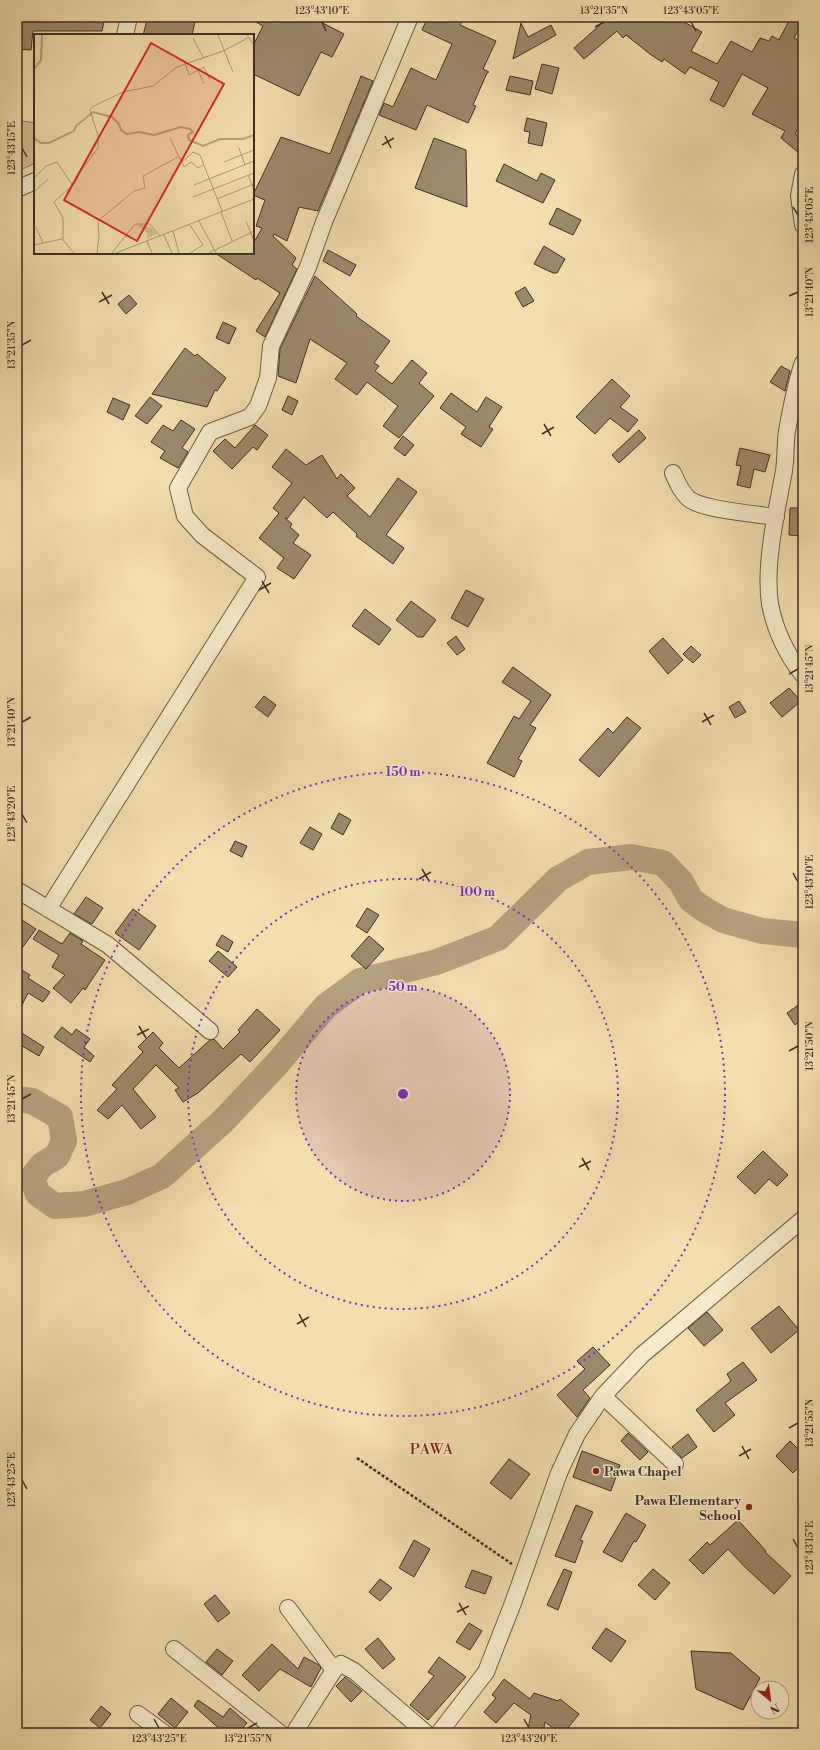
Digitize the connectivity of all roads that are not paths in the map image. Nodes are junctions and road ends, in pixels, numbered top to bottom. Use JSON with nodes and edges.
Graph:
{"nodes":[{"id":1,"x":129,"y":17,"type":"edge"},
{"id":2,"x":410,"y":17,"type":"edge"},
{"id":3,"x":125,"y":34,"type":"edge"},
{"id":4,"x":803,"y":174,"type":"edge"},
{"id":5,"x":34,"y":181,"type":"edge"},
{"id":6,"x":17,"y":189,"type":"edge"},
{"id":7,"x":803,"y":225,"type":"edge"},
{"id":8,"x":803,"y":363,"type":"edge"},
{"id":9,"x":673,"y":473,"type":"dead end"},
{"id":10,"x":776,"y":517,"type":"junction"},
{"id":11,"x":803,"y":675,"type":"edge"},
{"id":12,"x":17,"y":890,"type":"edge"},
{"id":13,"x":48,"y":909,"type":"junction"},
{"id":14,"x":210,"y":1032,"type":"dead end"},
{"id":15,"x":803,"y":1219,"type":"edge"},
{"id":16,"x":603,"y":1396,"type":"junction"},
{"id":17,"x":675,"y":1464,"type":"dead end"},
{"id":18,"x":288,"y":1608,"type":"dead end"},
{"id":19,"x":174,"y":1649,"type":"dead end"},
{"id":20,"x":334,"y":1670,"type":"junction"},
{"id":21,"x":138,"y":1714,"type":"dead end"},
{"id":22,"x":164,"y":1733,"type":"edge"},
{"id":23,"x":280,"y":1733,"type":"edge"},
{"id":24,"x":294,"y":1733,"type":"edge"},
{"id":25,"x":426,"y":1733,"type":"edge"},
{"id":26,"x":439,"y":1733,"type":"edge"}],
"edges":[{"from":1,"to":3,"type":"street"},
{"from":2,"to":13,"type":"street"},
{"from":4,"to":7,"type":"street"},
{"from":5,"to":6,"type":"street"},
{"from":8,"to":10,"type":"street"},
{"from":9,"to":10,"type":"street"},
{"from":10,"to":11,"type":"street"},
{"from":12,"to":13,"type":"street"},
{"from":13,"to":14,"type":"street"},
{"from":15,"to":16,"type":"street"},
{"from":16,"to":17,"type":"street"},
{"from":16,"to":26,"type":"street"},
{"from":18,"to":20,"type":"street"},
{"from":19,"to":23,"type":"street"},
{"from":20,"to":24,"type":"street"},
{"from":20,"to":25,"type":"street"},
{"from":21,"to":22,"type":"street"}]}
